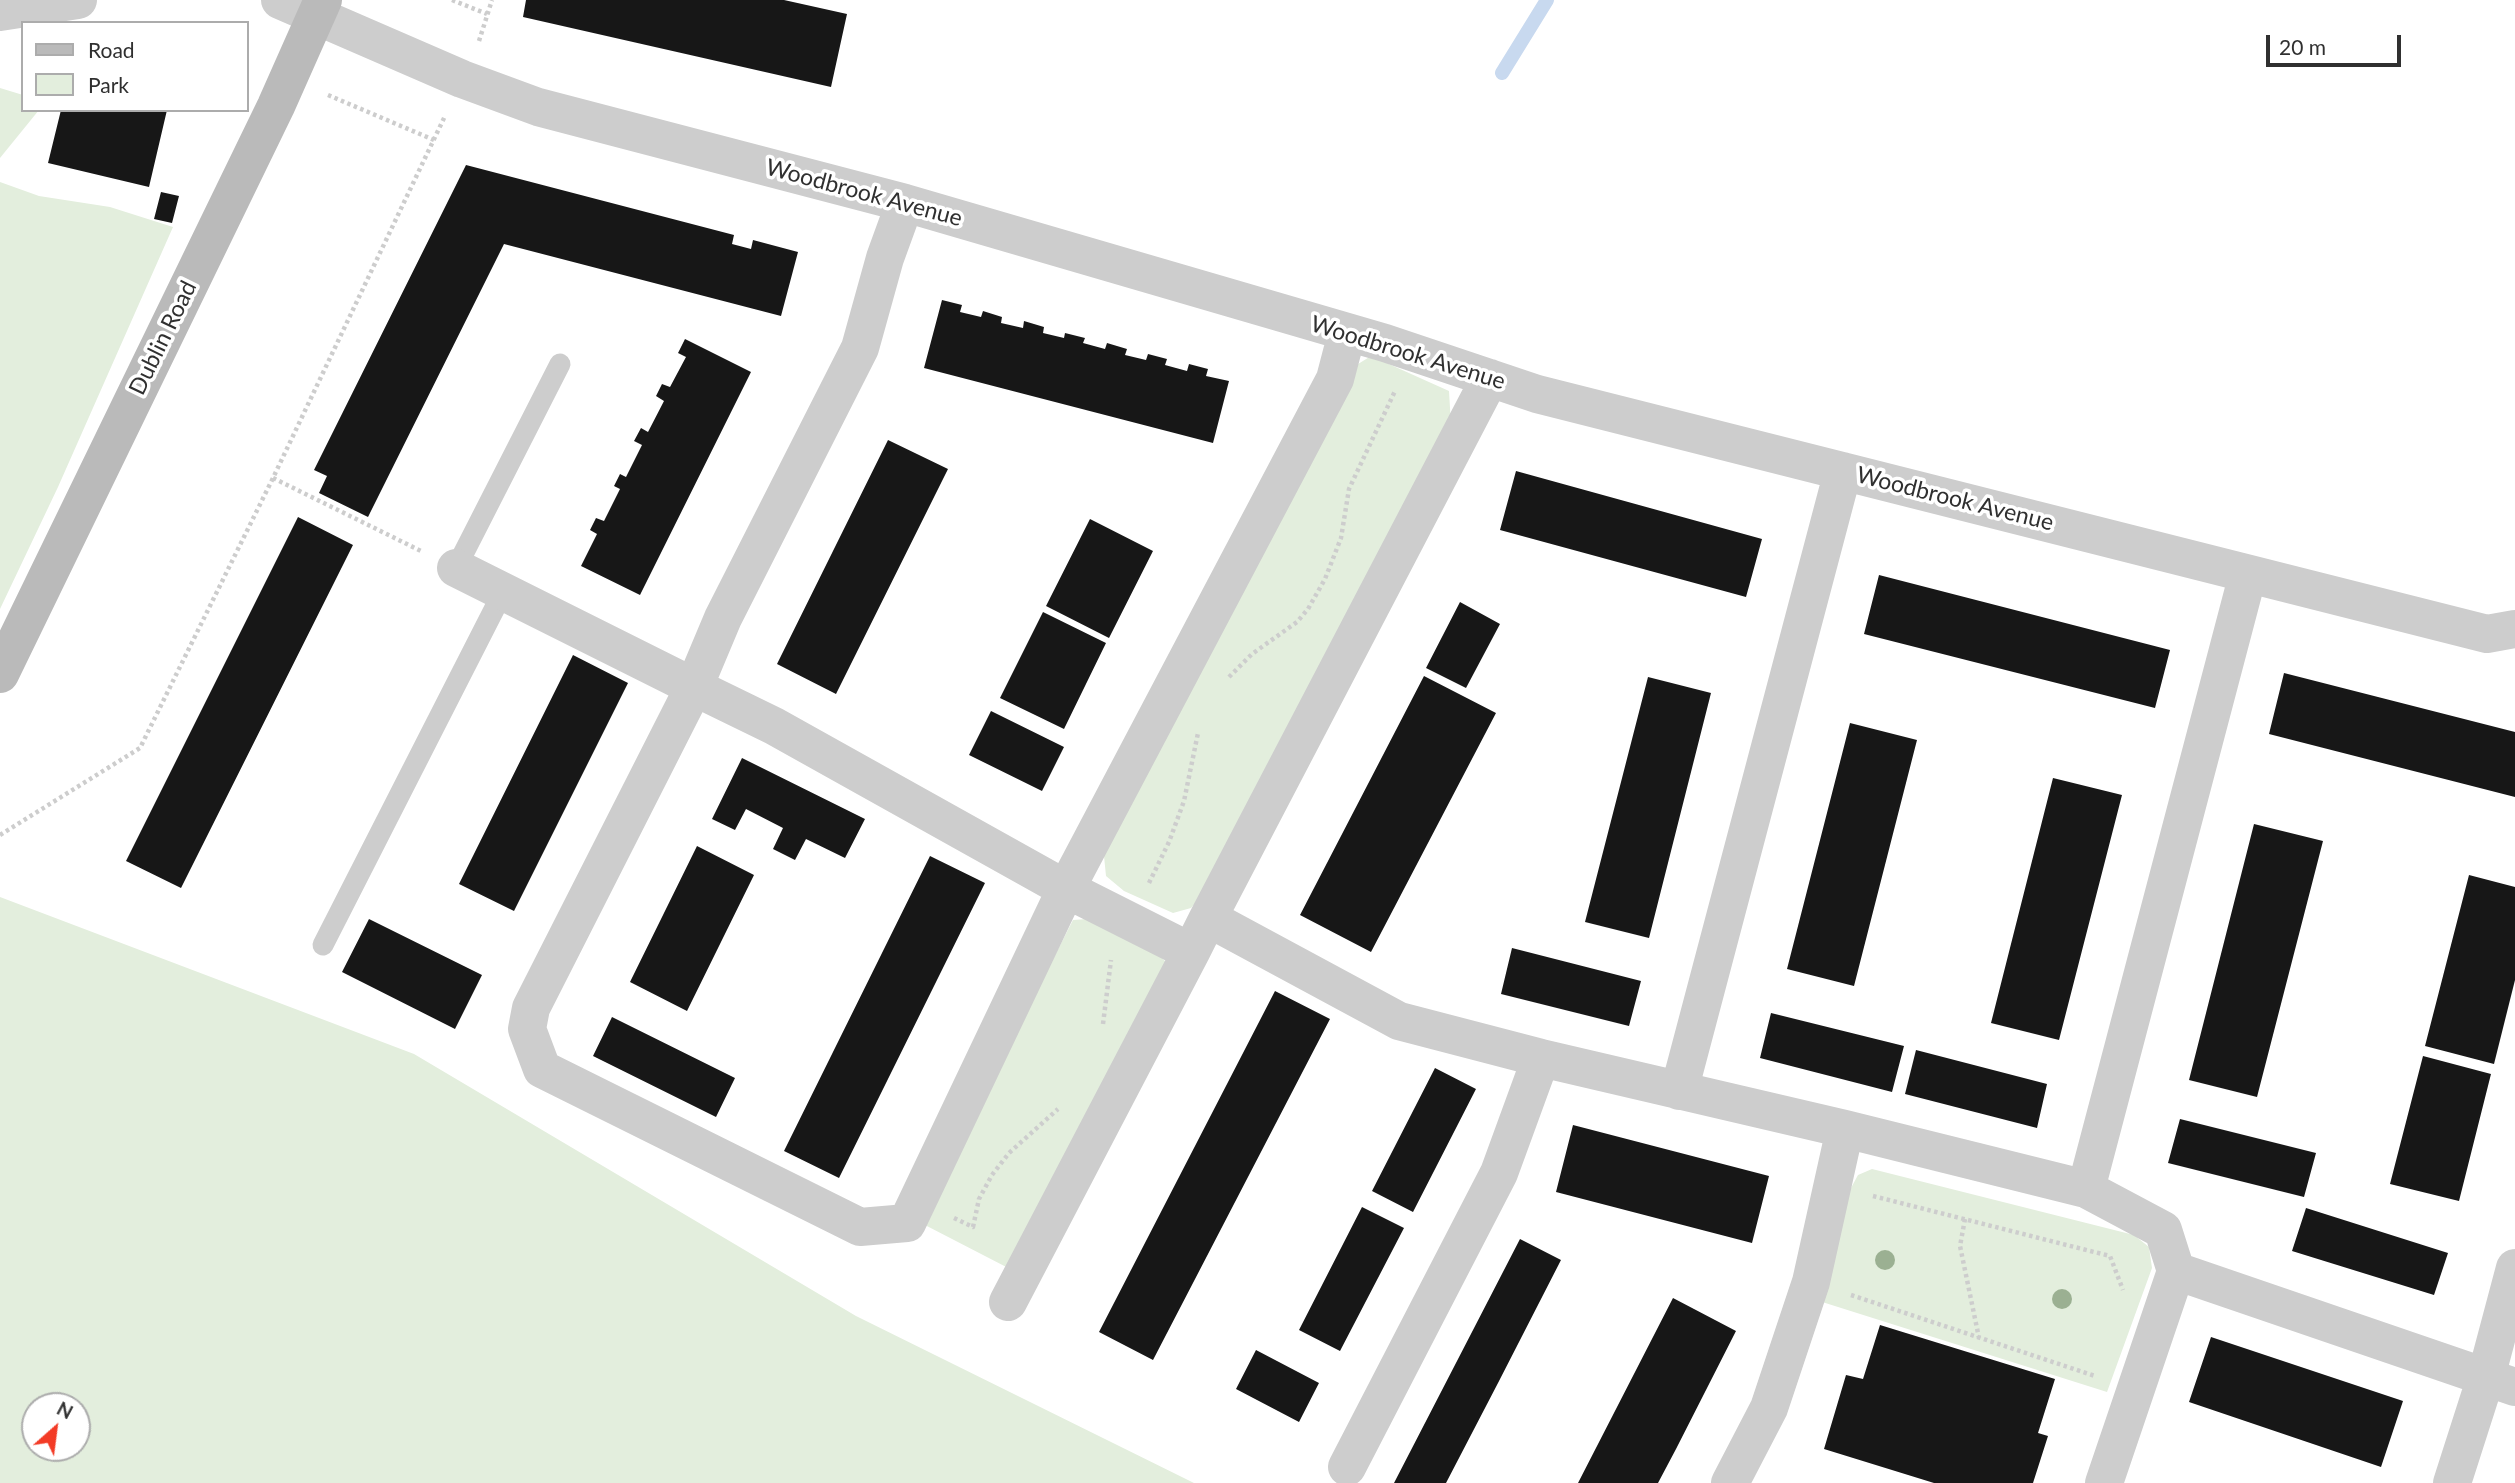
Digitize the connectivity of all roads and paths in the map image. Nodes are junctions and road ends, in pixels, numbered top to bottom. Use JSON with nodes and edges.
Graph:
{"nodes":[{"id":1,"x":78,"y":0,"type":"edge"},
{"id":2,"x":280,"y":0,"type":"edge"},
{"id":3,"x":452,"y":0,"type":"edge"},
{"id":4,"x":319,"y":8,"type":"edge"},
{"id":5,"x":0,"y":12,"type":"edge"},
{"id":6,"x":488,"y":14,"type":"dead end"},
{"id":7,"x":462,"y":79,"type":"junction"},
{"id":8,"x":330,"y":96,"type":"dead end"},
{"id":9,"x":434,"y":139,"type":"junction"},
{"id":10,"x":905,"y":203,"type":"junction"},
{"id":11,"x":1347,"y":333,"type":"junction"},
{"id":12,"x":1414,"y":353,"type":"junction"},
{"id":13,"x":559,"y":364,"type":"dead end"},
{"id":14,"x":1490,"y":378,"type":"junction"},
{"id":15,"x":1843,"y":471,"type":"junction"},
{"id":16,"x":273,"y":478,"type":"junction"},
{"id":17,"x":456,"y":568,"type":"junction"},
{"id":18,"x":2248,"y":574,"type":"junction"},
{"id":19,"x":503,"y":592,"type":"junction"},
{"id":20,"x":2515,"y":629,"type":"edge"},
{"id":21,"x":0,"y":674,"type":"edge"},
{"id":22,"x":1227,"y":678,"type":"dead end"},
{"id":23,"x":694,"y":687,"type":"junction"},
{"id":24,"x":1200,"y":722,"type":"dead end"},
{"id":25,"x":0,"y":835,"type":"edge"},
{"id":26,"x":1066,"y":889,"type":"junction"},
{"id":27,"x":1128,"y":921,"type":"junction"},
{"id":28,"x":1199,"y":935,"type":"junction"},
{"id":29,"x":323,"y":945,"type":"dead end"},
{"id":30,"x":1102,"y":1027,"type":"dead end"},
{"id":31,"x":1541,"y":1058,"type":"junction"},
{"id":32,"x":1679,"y":1091,"type":"junction"},
{"id":33,"x":1061,"y":1106,"type":"dead end"},
{"id":34,"x":1844,"y":1129,"type":"junction"},
{"id":35,"x":1832,"y":1185,"type":"junction"},
{"id":36,"x":2086,"y":1189,"type":"junction"},
{"id":37,"x":1965,"y":1219,"type":"junction"},
{"id":38,"x":973,"y":1227,"type":"dead end"},
{"id":39,"x":2515,"y":1268,"type":"edge"},
{"id":40,"x":2176,"y":1271,"type":"junction"},
{"id":41,"x":1811,"y":1282,"type":"junction"},
{"id":42,"x":1008,"y":1302,"type":"dead end"},
{"id":43,"x":2161,"y":1316,"type":"junction"},
{"id":44,"x":1979,"y":1338,"type":"junction"},
{"id":45,"x":2500,"y":1382,"type":"edge"},
{"id":46,"x":2136,"y":1389,"type":"junction"},
{"id":47,"x":1347,"y":1467,"type":"dead end"},
{"id":48,"x":1730,"y":1483,"type":"edge"},
{"id":49,"x":2104,"y":1483,"type":"edge"},
{"id":50,"x":2452,"y":1483,"type":"edge"}],
"edges":[{"from":1,"to":5,"type":"street"},
{"from":2,"to":4,"type":"street","name":"Woodbrook Avenue"},
{"from":3,"to":6,"type":"path"},
{"from":4,"to":7,"type":"street","name":"Woodbrook Avenue"},
{"from":4,"to":21,"type":"main road","name":"Dublin Road"},
{"from":7,"to":9,"type":"path"},
{"from":7,"to":10,"type":"street","name":"Woodbrook Avenue"},
{"from":8,"to":9,"type":"path"},
{"from":9,"to":16,"type":"path"},
{"from":10,"to":11,"type":"street","name":"Woodbrook Avenue"},
{"from":10,"to":23,"type":"street"},
{"from":11,"to":12,"type":"street","name":"Woodbrook Avenue"},
{"from":11,"to":26,"type":"street"},
{"from":12,"to":14,"type":"street","name":"Woodbrook Avenue"},
{"from":12,"to":22,"type":"path"},
{"from":13,"to":17,"type":"lane"},
{"from":14,"to":15,"type":"street","name":"Woodbrook Avenue"},
{"from":14,"to":28,"type":"street"},
{"from":15,"to":18,"type":"street","name":"Woodbrook Avenue"},
{"from":15,"to":32,"type":"street"},
{"from":16,"to":17,"type":"path"},
{"from":16,"to":25,"type":"path"},
{"from":17,"to":19,"type":"street"},
{"from":18,"to":20,"type":"street","name":"Woodbrook Avenue"},
{"from":18,"to":36,"type":"street"},
{"from":19,"to":23,"type":"street"},
{"from":19,"to":29,"type":"lane"},
{"from":23,"to":26,"type":"street"},
{"from":23,"to":26,"type":"street"},
{"from":24,"to":27,"type":"path"},
{"from":26,"to":27,"type":"street"},
{"from":27,"to":28,"type":"street"},
{"from":27,"to":30,"type":"path"},
{"from":28,"to":31,"type":"street"},
{"from":28,"to":42,"type":"street"},
{"from":31,"to":32,"type":"street"},
{"from":31,"to":47,"type":"street"},
{"from":32,"to":34,"type":"street"},
{"from":33,"to":38,"type":"path"},
{"from":34,"to":35,"type":"street"},
{"from":34,"to":36,"type":"street"},
{"from":35,"to":37,"type":"path"},
{"from":35,"to":41,"type":"street"},
{"from":36,"to":40,"type":"street"},
{"from":37,"to":43,"type":"path"},
{"from":37,"to":44,"type":"path"},
{"from":39,"to":45,"type":"street"},
{"from":40,"to":43,"type":"street"},
{"from":40,"to":45,"type":"street"},
{"from":41,"to":44,"type":"path"},
{"from":41,"to":48,"type":"street"},
{"from":43,"to":46,"type":"street"},
{"from":44,"to":46,"type":"path"},
{"from":45,"to":50,"type":"street"},
{"from":46,"to":49,"type":"street"}]}
